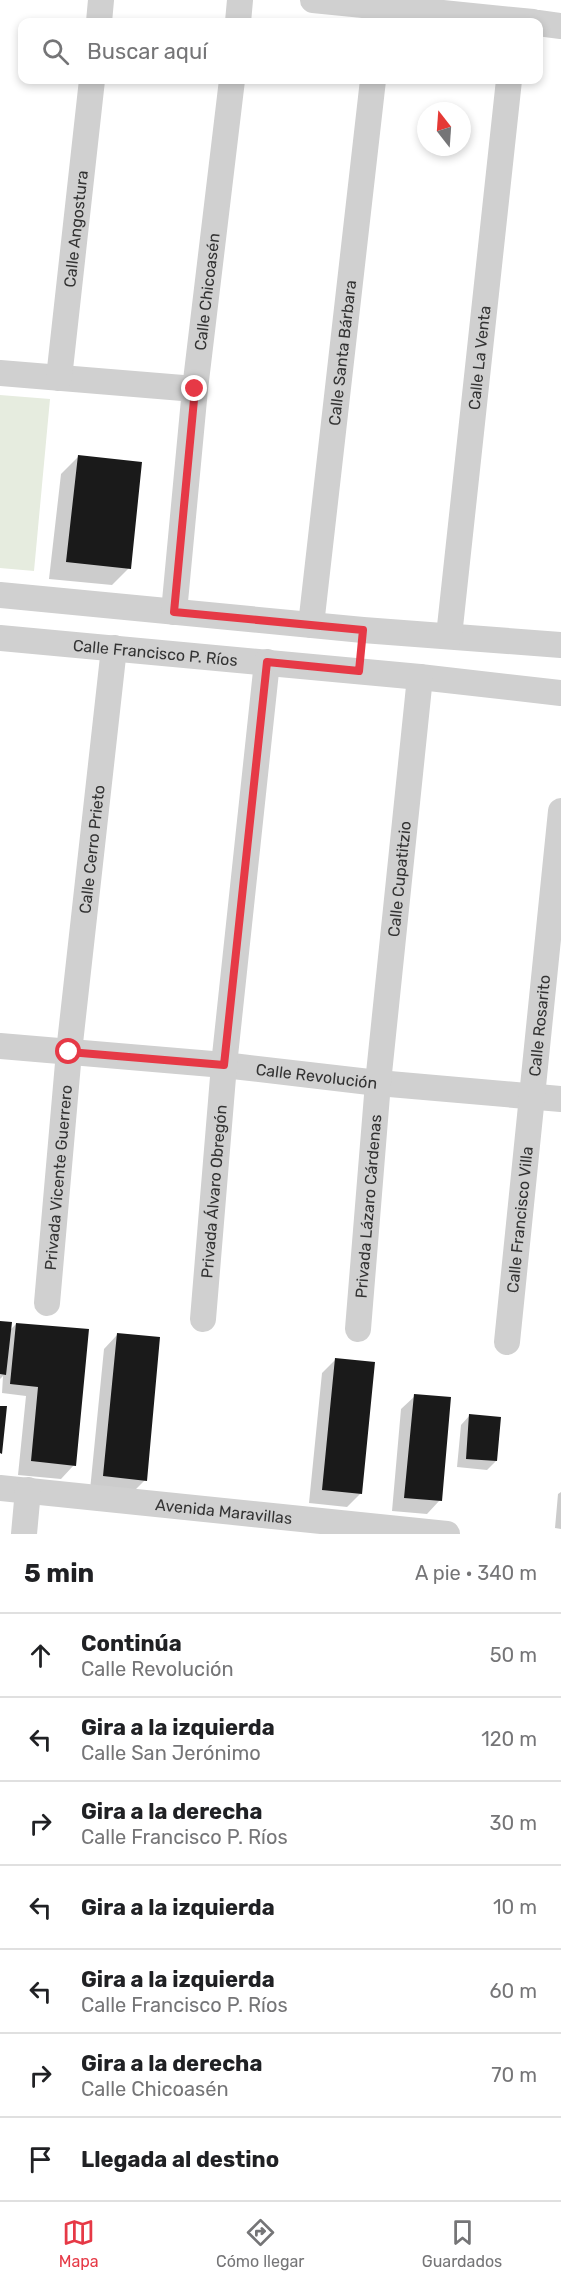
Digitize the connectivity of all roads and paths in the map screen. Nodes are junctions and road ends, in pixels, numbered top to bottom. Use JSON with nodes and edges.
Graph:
{"nodes":[{"id":1,"x":101,"y":0,"type":"edge"},
{"id":2,"x":240,"y":0,"type":"edge"},
{"id":3,"x":313,"y":0,"type":"edge"},
{"id":4,"x":378,"y":10,"type":"edge"},
{"id":5,"x":99,"y":18,"type":"edge"},
{"id":6,"x":238,"y":18,"type":"edge"},
{"id":7,"x":524,"y":18,"type":"edge"},
{"id":8,"x":543,"y":22,"type":"edge"},
{"id":9,"x":561,"y":26,"type":"edge"},
{"id":10,"x":92,"y":84,"type":"edge"},
{"id":11,"x":232,"y":84,"type":"edge"},
{"id":12,"x":373,"y":84,"type":"edge"},
{"id":13,"x":509,"y":84,"type":"edge"},
{"id":14,"x":0,"y":373,"type":"edge"},
{"id":15,"x":59,"y":378,"type":"junction"},
{"id":16,"x":195,"y":389,"type":"junction"},
{"id":17,"x":0,"y":595,"type":"edge"},
{"id":18,"x":174,"y":612,"type":"junction"},
{"id":19,"x":310,"y":625,"type":"junction"},
{"id":20,"x":363,"y":630,"type":"junction"},
{"id":21,"x":448,"y":636,"type":"junction"},
{"id":22,"x":0,"y":638,"type":"edge"},
{"id":23,"x":561,"y":645,"type":"edge"},
{"id":24,"x":114,"y":648,"type":"junction"},
{"id":25,"x":267,"y":662,"type":"junction"},
{"id":26,"x":359,"y":671,"type":"junction"},
{"id":27,"x":420,"y":677,"type":"junction"},
{"id":28,"x":561,"y":693,"type":"edge"},
{"id":29,"x":561,"y":811,"type":"edge"},
{"id":30,"x":0,"y":1046,"type":"edge"},
{"id":31,"x":69,"y":1052,"type":"junction"},
{"id":32,"x":224,"y":1065,"type":"junction"},
{"id":33,"x":378,"y":1083,"type":"junction"},
{"id":34,"x":533,"y":1096,"type":"junction"},
{"id":35,"x":561,"y":1099,"type":"edge"},
{"id":36,"x":47,"y":1303,"type":"dead end"},
{"id":37,"x":203,"y":1319,"type":"dead end"},
{"id":38,"x":358,"y":1329,"type":"dead end"},
{"id":39,"x":507,"y":1342,"type":"dead end"},
{"id":40,"x":0,"y":1488,"type":"edge"},
{"id":41,"x":28,"y":1490,"type":"junction"},
{"id":42,"x":338,"y":1529,"type":"edge"},
{"id":43,"x":24,"y":1534,"type":"edge"},
{"id":44,"x":447,"y":1534,"type":"edge"}],
"edges":[{"from":1,"to":5,"type":"street"},
{"from":2,"to":6,"type":"street"},
{"from":3,"to":4,"type":"street"},
{"from":4,"to":7,"type":"street"},
{"from":8,"to":9,"type":"street"},
{"from":10,"to":15,"type":"street","name":"Calle Angostura"},
{"from":11,"to":16,"type":"street","name":"Calle Chicoasén"},
{"from":12,"to":19,"type":"street","name":"Calle Santa Bárbara"},
{"from":13,"to":21,"type":"street","name":"Calle La Venta"},
{"from":14,"to":15,"type":"street"},
{"from":15,"to":16,"type":"street"},
{"from":16,"to":18,"type":"street","name":"Calle Chicoasén"},
{"from":17,"to":18,"type":"street"},
{"from":18,"to":19,"type":"street"},
{"from":19,"to":20,"type":"street"},
{"from":20,"to":21,"type":"street"},
{"from":20,"to":26,"type":"street"},
{"from":21,"to":23,"type":"street"},
{"from":22,"to":24,"type":"street","name":"Calle Francisco P. Ríos"},
{"from":24,"to":25,"type":"street","name":"Calle Francisco P. Ríos"},
{"from":24,"to":31,"type":"street","name":"Calle Cerro Prieto"},
{"from":25,"to":26,"type":"street","name":"Calle Francisco P. Ríos"},
{"from":25,"to":32,"type":"street","name":"Privada Álvaro Obregón"},
{"from":26,"to":27,"type":"street","name":"Calle Francisco P. Ríos"},
{"from":27,"to":28,"type":"street","name":"Calle Francisco P. Ríos"},
{"from":27,"to":33,"type":"street","name":"Calle Cupatitzio"},
{"from":29,"to":34,"type":"street","name":"Calle Rosarito"},
{"from":30,"to":31,"type":"street","name":"Calle Revolución"},
{"from":31,"to":32,"type":"street","name":"Calle Revolución"},
{"from":31,"to":36,"type":"street","name":"Privada Vicente Guerrero"},
{"from":32,"to":33,"type":"street","name":"Calle Revolución"},
{"from":32,"to":37,"type":"street","name":"Privada Álvaro Obregón"},
{"from":33,"to":34,"type":"street","name":"Calle Revolución"},
{"from":33,"to":38,"type":"street","name":"Privada Lázaro Cárdenas"},
{"from":34,"to":35,"type":"street","name":"Calle Revolución"},
{"from":34,"to":39,"type":"street","name":"Calle Francisco Villa"},
{"from":40,"to":41,"type":"street","name":"Avenida Maravillas"},
{"from":41,"to":42,"type":"street","name":"Avenida Maravillas"},
{"from":41,"to":43,"type":"street"},
{"from":42,"to":44,"type":"street","name":"Avenida Maravillas"}]}
